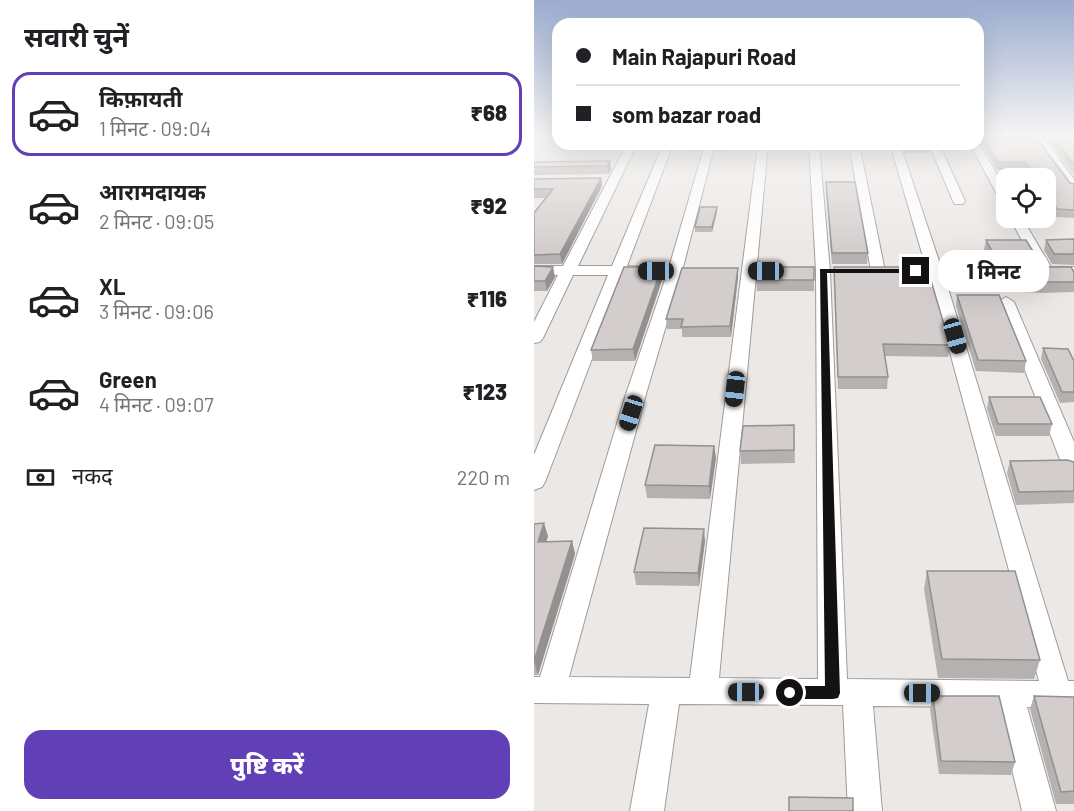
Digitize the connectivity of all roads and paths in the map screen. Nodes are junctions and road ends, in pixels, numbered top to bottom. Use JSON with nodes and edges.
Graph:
{"nodes":[{"id":1,"x":613,"y":174,"type":"edge"},
{"id":2,"x":656,"y":174,"type":"edge"},
{"id":3,"x":702,"y":174,"type":"edge"},
{"id":4,"x":760,"y":174,"type":"edge"},
{"id":5,"x":816,"y":174,"type":"edge"},
{"id":6,"x":860,"y":174,"type":"edge"},
{"id":7,"x":905,"y":174,"type":"edge"},
{"id":8,"x":947,"y":174,"type":"edge"},
{"id":9,"x":1064,"y":174,"type":"edge"},
{"id":10,"x":1074,"y":187,"type":"edge"},
{"id":11,"x":959,"y":201,"type":"dead end"},
{"id":12,"x":1022,"y":228,"type":"edge"},
{"id":13,"x":534,"y":270,"type":"edge"},
{"id":14,"x":568,"y":270,"type":"junction"},
{"id":15,"x":618,"y":270,"type":"junction"},
{"id":16,"x":675,"y":271,"type":"junction"},
{"id":17,"x":696,"y":271,"type":"edge"},
{"id":18,"x":878,"y":271,"type":"edge"},
{"id":19,"x":912,"y":271,"type":"edge"},
{"id":20,"x":934,"y":271,"type":"junction"},
{"id":21,"x":1046,"y":271,"type":"junction"},
{"id":22,"x":1074,"y":271,"type":"edge"},
{"id":23,"x":1006,"y":302,"type":"dead end"},
{"id":24,"x":534,"y":338,"type":"edge"},
{"id":25,"x":1074,"y":467,"type":"edge"},
{"id":26,"x":534,"y":482,"type":"edge"},
{"id":27,"x":542,"y":690,"type":"edge"},
{"id":28,"x":666,"y":692,"type":"junction"},
{"id":29,"x":703,"y":692,"type":"junction"},
{"id":30,"x":845,"y":693,"type":"junction"},
{"id":31,"x":1009,"y":694,"type":"junction"},
{"id":32,"x":1066,"y":694,"type":"edge"},
{"id":33,"x":647,"y":811,"type":"edge"},
{"id":34,"x":865,"y":811,"type":"edge"},
{"id":35,"x":1040,"y":811,"type":"edge"}],
"edges":[{"from":1,"to":14,"type":"street"},
{"from":2,"to":15,"type":"street"},
{"from":3,"to":16,"type":"street"},
{"from":4,"to":29,"type":"street"},
{"from":5,"to":30,"type":"street"},
{"from":6,"to":18,"type":"street"},
{"from":7,"to":20,"type":"street"},
{"from":8,"to":11,"type":"street"},
{"from":9,"to":10,"type":"street"},
{"from":12,"to":21,"type":"street"},
{"from":13,"to":14,"type":"street"},
{"from":14,"to":15,"type":"street"},
{"from":14,"to":24,"type":"street"},
{"from":15,"to":16,"type":"street"},
{"from":15,"to":26,"type":"street"},
{"from":16,"to":17,"type":"street"},
{"from":16,"to":27,"type":"street"},
{"from":19,"to":20,"type":"street"},
{"from":20,"to":21,"type":"street"},
{"from":20,"to":32,"type":"street"},
{"from":21,"to":22,"type":"street"},
{"from":23,"to":25,"type":"street"},
{"from":27,"to":28,"type":"street"},
{"from":28,"to":29,"type":"street"},
{"from":28,"to":33,"type":"street"},
{"from":29,"to":30,"type":"street"},
{"from":30,"to":31,"type":"street"},
{"from":30,"to":34,"type":"street"},
{"from":31,"to":32,"type":"street"},
{"from":31,"to":35,"type":"street"}]}
